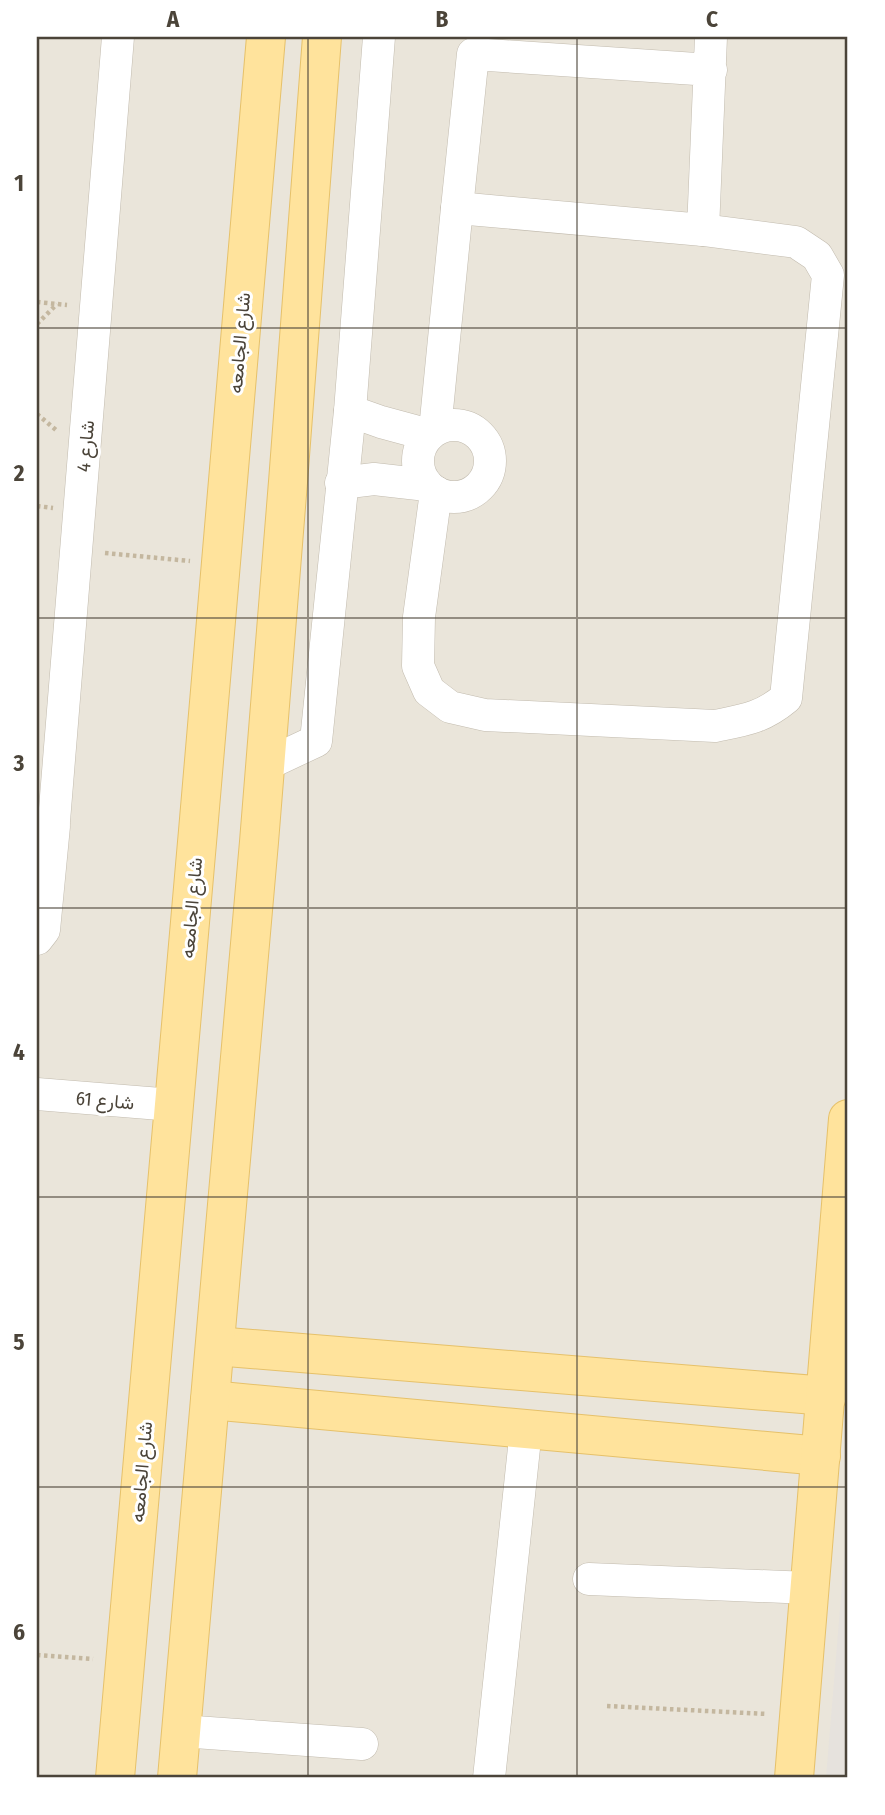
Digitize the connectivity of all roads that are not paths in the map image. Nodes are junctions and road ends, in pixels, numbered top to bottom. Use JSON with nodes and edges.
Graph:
{"nodes":[{"id":1,"x":118,"y":37,"type":"edge"},
{"id":2,"x":265,"y":37,"type":"edge"},
{"id":3,"x":322,"y":37,"type":"edge"},
{"id":4,"x":379,"y":37,"type":"edge"},
{"id":5,"x":712,"y":37,"type":"edge"},
{"id":6,"x":711,"y":70,"type":"junction"},
{"id":7,"x":457,"y":208,"type":"junction"},
{"id":8,"x":703,"y":230,"type":"junction"},
{"id":9,"x":350,"y":411,"type":"junction"},
{"id":10,"x":432,"y":432,"type":"junction"},
{"id":11,"x":341,"y":483,"type":"junction"},
{"id":12,"x":431,"y":489,"type":"junction"},
{"id":13,"x":265,"y":765,"type":"junction"},
{"id":14,"x":54,"y":821,"type":"junction"},
{"id":15,"x":198,"y":831,"type":"junction"},
{"id":16,"x":260,"y":835,"type":"junction"},
{"id":17,"x":37,"y":849,"type":"edge"},
{"id":18,"x":37,"y":939,"type":"edge"},
{"id":19,"x":37,"y":1094,"type":"edge"},
{"id":20,"x":173,"y":1105,"type":"junction"},
{"id":21,"x":848,"y":1119,"type":"edge"},
{"id":22,"x":215,"y":1346,"type":"junction"},
{"id":23,"x":827,"y":1396,"type":"junction"},
{"id":24,"x":211,"y":1400,"type":"junction"},
{"id":25,"x":526,"y":1429,"type":"junction"},
{"id":26,"x":821,"y":1456,"type":"junction"},
{"id":27,"x":136,"y":1531,"type":"junction"},
{"id":28,"x":197,"y":1535,"type":"junction"},
{"id":29,"x":589,"y":1579,"type":"dead end"},
{"id":30,"x":809,"y":1588,"type":"junction"},
{"id":31,"x":181,"y":1731,"type":"junction"},
{"id":32,"x":362,"y":1744,"type":"dead end"},
{"id":33,"x":115,"y":1778,"type":"edge"},
{"id":34,"x":177,"y":1778,"type":"edge"},
{"id":35,"x":489,"y":1778,"type":"edge"},
{"id":36,"x":794,"y":1778,"type":"edge"}],
"edges":[{"from":1,"to":14,"type":"street","name":"شارع 4"},
{"from":2,"to":15,"type":"main road","name":"شارع الجامعه"},
{"from":3,"to":13,"type":"main road"},
{"from":4,"to":9,"type":"street"},
{"from":5,"to":6,"type":"street"},
{"from":6,"to":7,"type":"street"},
{"from":6,"to":8,"type":"street"},
{"from":7,"to":8,"type":"street"},
{"from":7,"to":10,"type":"street"},
{"from":8,"to":12,"type":"street"},
{"from":9,"to":10,"type":"street"},
{"from":9,"to":11,"type":"street"},
{"from":10,"to":12,"type":"street"},
{"from":10,"to":12,"type":"street"},
{"from":11,"to":12,"type":"street"},
{"from":11,"to":13,"type":"street"},
{"from":13,"to":16,"type":"main road"},
{"from":14,"to":17,"type":"street","name":"شارع 4"},
{"from":14,"to":18,"type":"street"},
{"from":15,"to":16,"type":"main road"},
{"from":15,"to":20,"type":"main road","name":"شارع الجامعه"},
{"from":16,"to":22,"type":"main road"},
{"from":19,"to":20,"type":"street","name":"شارع 61"},
{"from":20,"to":27,"type":"main road","name":"شارع الجامعه"},
{"from":21,"to":23,"type":"main road"},
{"from":22,"to":23,"type":"main road"},
{"from":22,"to":24,"type":"main road"},
{"from":23,"to":26,"type":"main road"},
{"from":24,"to":25,"type":"main road"},
{"from":24,"to":28,"type":"main road"},
{"from":25,"to":26,"type":"main road"},
{"from":25,"to":35,"type":"street"},
{"from":26,"to":30,"type":"main road"},
{"from":27,"to":28,"type":"main road"},
{"from":27,"to":33,"type":"main road","name":"شارع الجامعه"},
{"from":28,"to":31,"type":"main road"},
{"from":29,"to":30,"type":"street"},
{"from":30,"to":36,"type":"main road"},
{"from":31,"to":32,"type":"street"},
{"from":31,"to":34,"type":"main road"}]}
